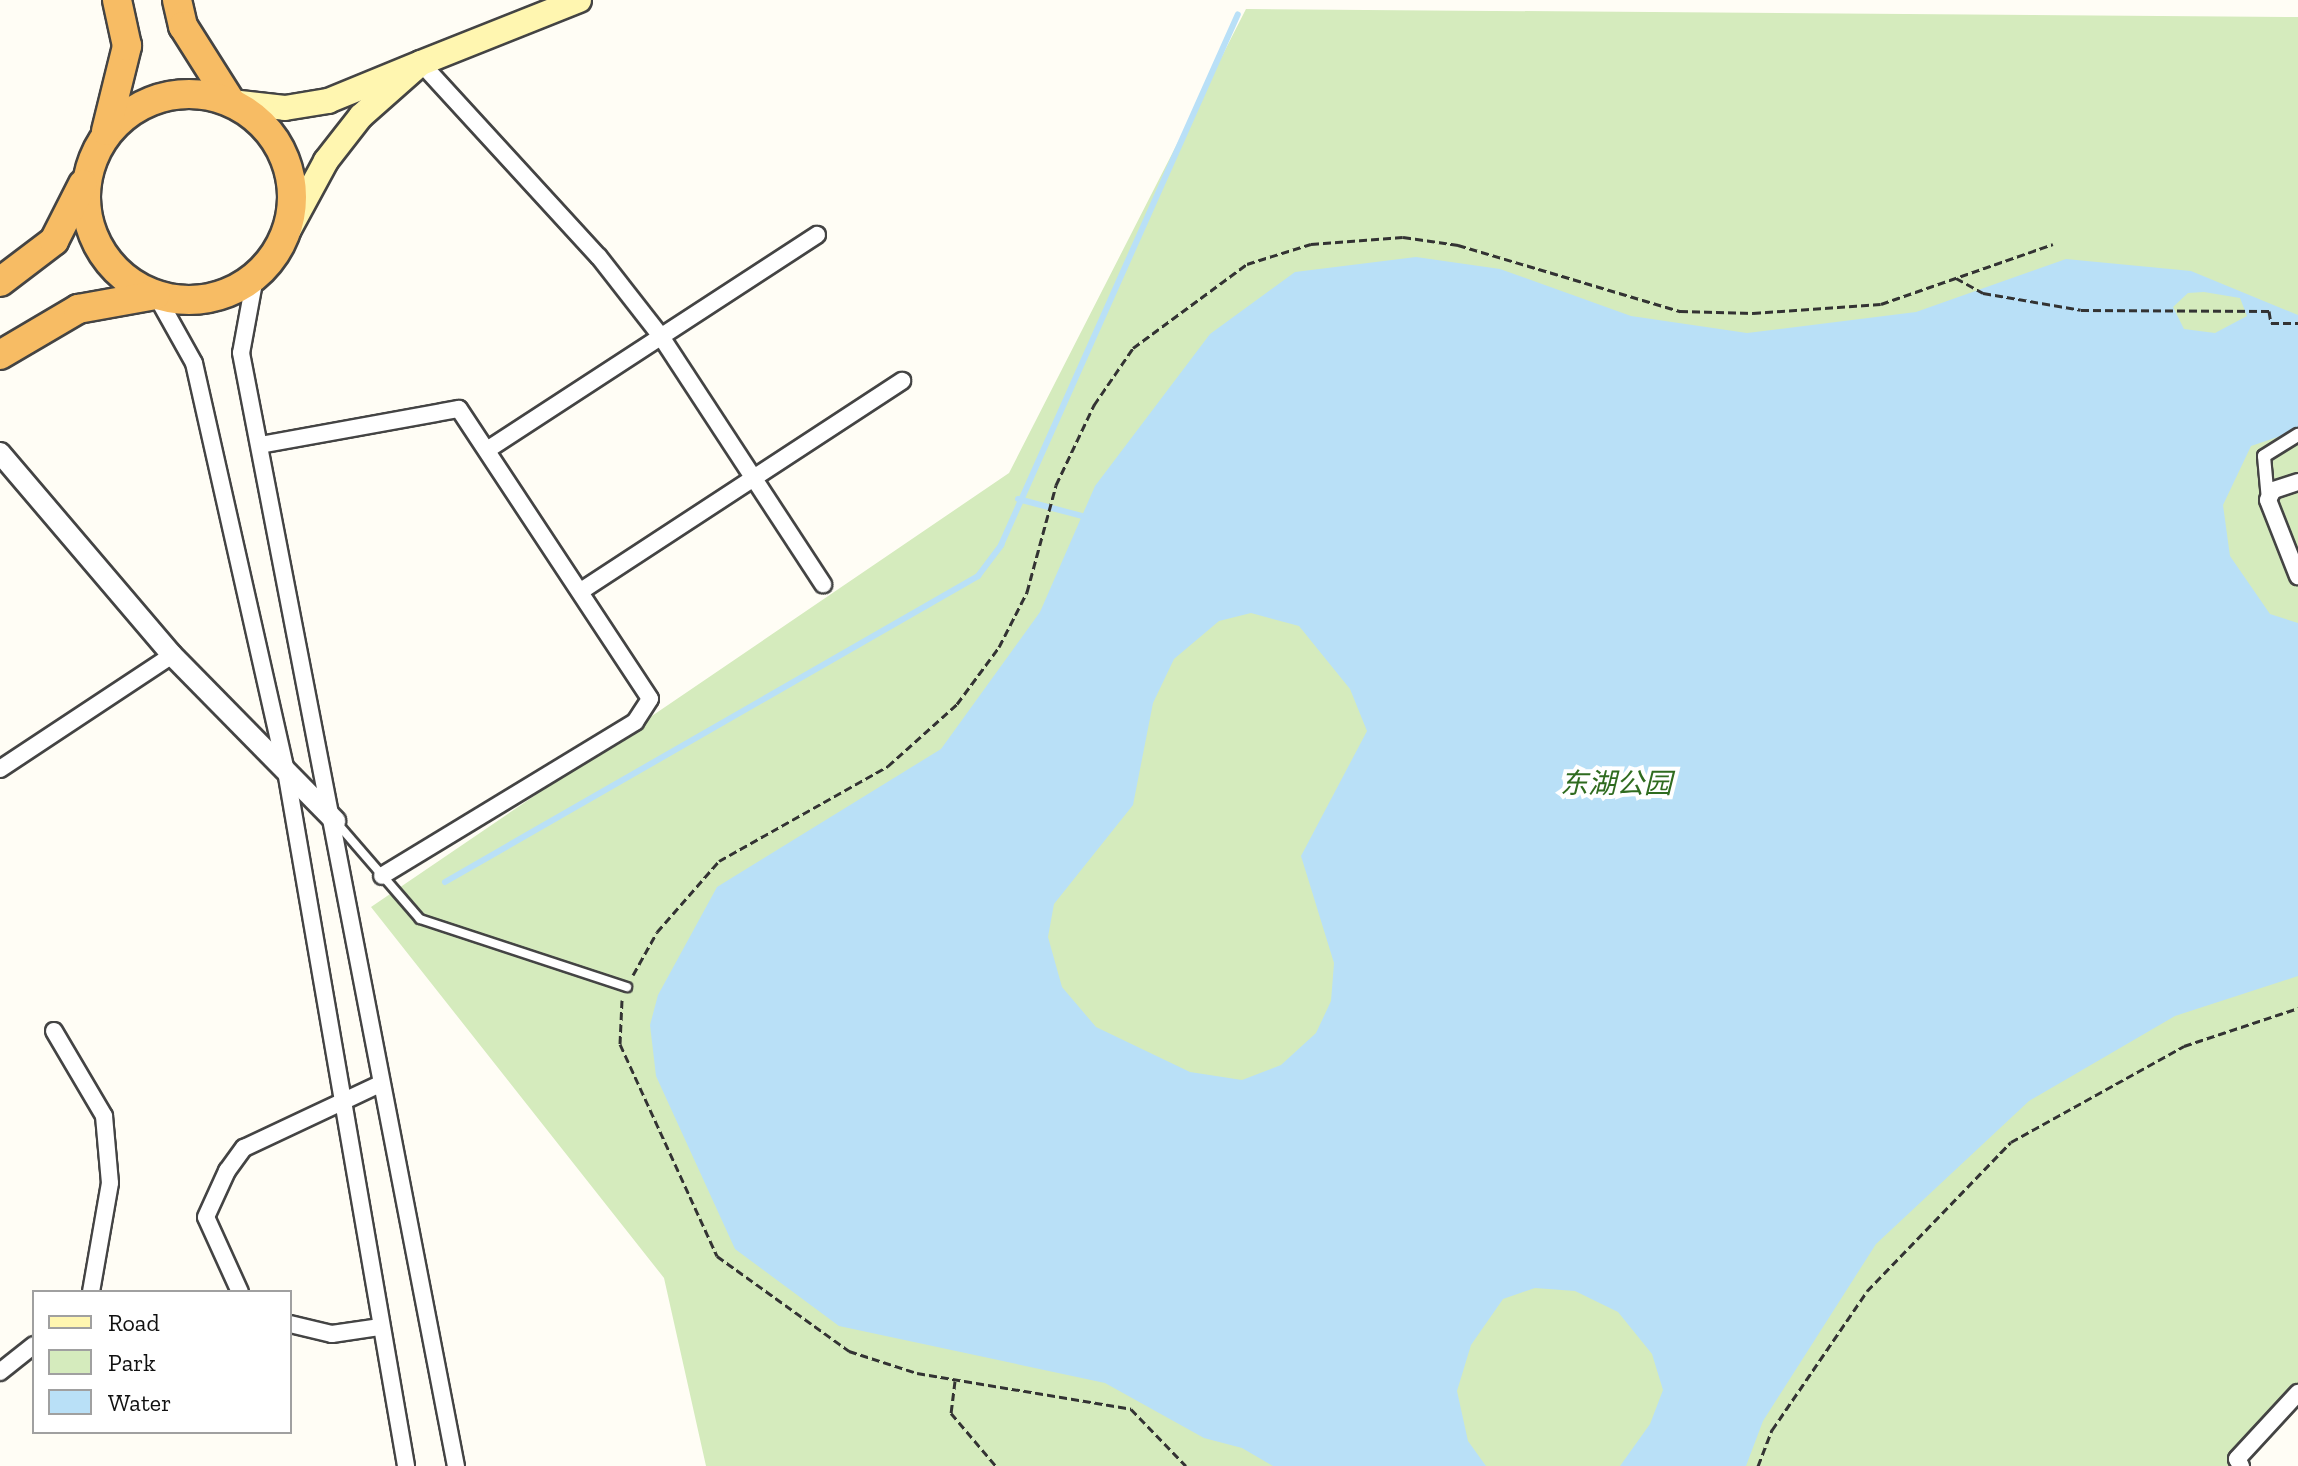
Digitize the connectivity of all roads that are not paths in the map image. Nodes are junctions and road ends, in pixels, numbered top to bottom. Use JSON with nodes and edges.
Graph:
{"nodes":[{"id":1,"x":117,"y":0,"type":"edge"},
{"id":2,"x":177,"y":0,"type":"edge"},
{"id":3,"x":579,"y":0,"type":"edge"},
{"id":4,"x":421,"y":63,"type":"junction"},
{"id":5,"x":231,"y":102,"type":"junction"},
{"id":6,"x":99,"y":144,"type":"junction"},
{"id":7,"x":87,"y":176,"type":"junction"},
{"id":8,"x":286,"y":235,"type":"junction"},
{"id":9,"x":817,"y":235,"type":"dead end"},
{"id":10,"x":255,"y":277,"type":"junction"},
{"id":11,"x":0,"y":282,"type":"edge"},
{"id":12,"x":156,"y":295,"type":"junction"},
{"id":13,"x":660,"y":335,"type":"junction"},
{"id":14,"x":0,"y":355,"type":"edge"},
{"id":15,"x":902,"y":381,"type":"dead end"},
{"id":16,"x":2298,"y":435,"type":"edge"},
{"id":17,"x":260,"y":445,"type":"junction"},
{"id":18,"x":487,"y":450,"type":"junction"},
{"id":19,"x":0,"y":453,"type":"edge"},
{"id":20,"x":755,"y":478,"type":"junction"},
{"id":21,"x":2298,"y":482,"type":"edge"},
{"id":22,"x":2268,"y":500,"type":"junction"},
{"id":23,"x":2298,"y":576,"type":"edge"},
{"id":24,"x":823,"y":584,"type":"dead end"},
{"id":25,"x":581,"y":591,"type":"junction"},
{"id":26,"x":172,"y":655,"type":"junction"},
{"id":27,"x":0,"y":769,"type":"edge"},
{"id":28,"x":286,"y":771,"type":"junction"},
{"id":29,"x":335,"y":821,"type":"junction"},
{"id":30,"x":382,"y":876,"type":"junction"},
{"id":31,"x":627,"y":987,"type":"road end"},
{"id":32,"x":54,"y":1031,"type":"dead end"},
{"id":33,"x":380,"y":1084,"type":"junction"},
{"id":34,"x":343,"y":1102,"type":"junction"},
{"id":35,"x":91,"y":1290,"type":"edge"},
{"id":36,"x":239,"y":1290,"type":"edge"},
{"id":37,"x":292,"y":1324,"type":"edge"},
{"id":38,"x":380,"y":1327,"type":"junction"},
{"id":39,"x":32,"y":1347,"type":"edge"},
{"id":40,"x":0,"y":1372,"type":"edge"},
{"id":41,"x":2298,"y":1393,"type":"edge"},
{"id":42,"x":2237,"y":1464,"type":"edge"},
{"id":43,"x":406,"y":1466,"type":"edge"},
{"id":44,"x":456,"y":1466,"type":"edge"}],
"edges":[{"from":1,"to":6,"type":"highway"},
{"from":2,"to":5,"type":"highway"},
{"from":3,"to":4,"type":"main road"},
{"from":4,"to":5,"type":"main road"},
{"from":4,"to":8,"type":"main road"},
{"from":4,"to":13,"type":"street"},
{"from":5,"to":6,"type":"highway"},
{"from":5,"to":8,"type":"highway"},
{"from":6,"to":7,"type":"highway"},
{"from":7,"to":11,"type":"highway"},
{"from":7,"to":12,"type":"highway"},
{"from":8,"to":10,"type":"highway"},
{"from":9,"to":13,"type":"street"},
{"from":10,"to":12,"type":"highway"},
{"from":10,"to":17,"type":"street"},
{"from":12,"to":14,"type":"highway"},
{"from":12,"to":28,"type":"street"},
{"from":13,"to":18,"type":"street"},
{"from":13,"to":20,"type":"street"},
{"from":15,"to":20,"type":"street"},
{"from":16,"to":22,"type":"street"},
{"from":17,"to":18,"type":"street"},
{"from":17,"to":29,"type":"street"},
{"from":18,"to":25,"type":"street"},
{"from":19,"to":26,"type":"street"},
{"from":20,"to":24,"type":"street"},
{"from":20,"to":25,"type":"street"},
{"from":21,"to":22,"type":"street"},
{"from":22,"to":23,"type":"street"},
{"from":25,"to":30,"type":"street"},
{"from":26,"to":27,"type":"street"},
{"from":26,"to":28,"type":"street"},
{"from":28,"to":29,"type":"street"},
{"from":28,"to":34,"type":"street"},
{"from":29,"to":30,"type":"lane"},
{"from":29,"to":33,"type":"street"},
{"from":30,"to":31,"type":"lane"},
{"from":32,"to":35,"type":"street"},
{"from":33,"to":34,"type":"street"},
{"from":33,"to":44,"type":"street"},
{"from":34,"to":36,"type":"street"},
{"from":34,"to":38,"type":"street"},
{"from":37,"to":38,"type":"street"},
{"from":38,"to":43,"type":"street"},
{"from":39,"to":40,"type":"street"},
{"from":41,"to":42,"type":"street"}]}
